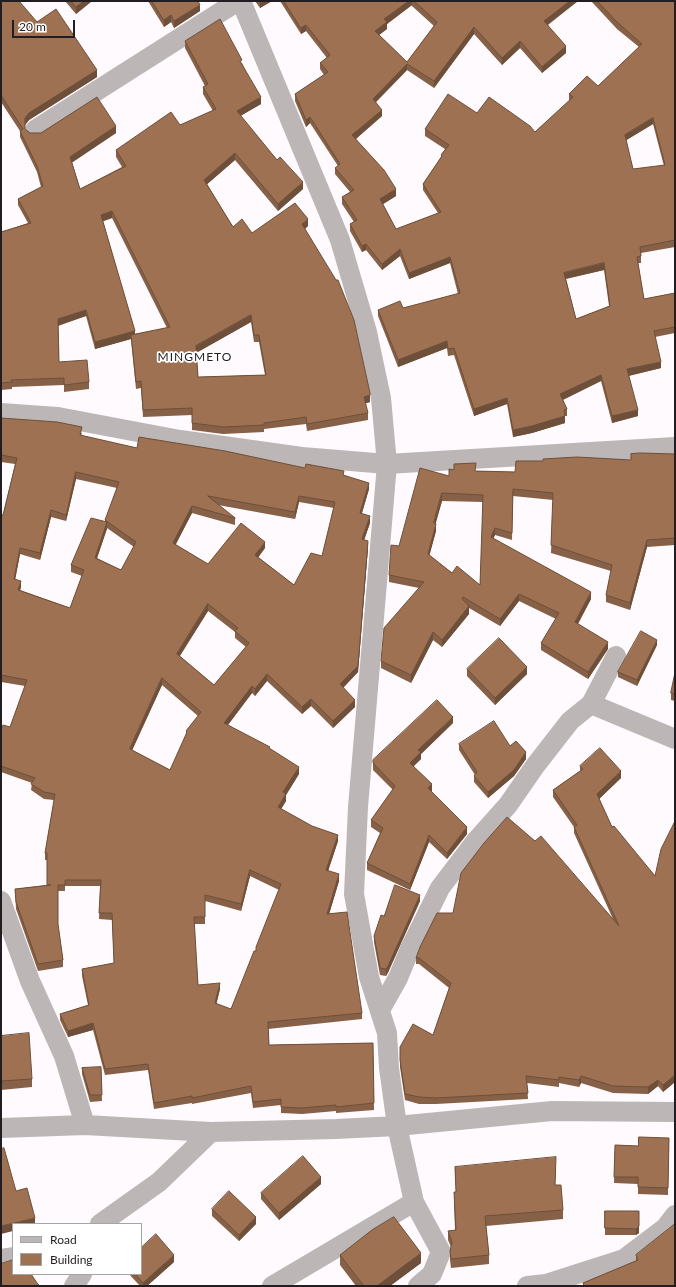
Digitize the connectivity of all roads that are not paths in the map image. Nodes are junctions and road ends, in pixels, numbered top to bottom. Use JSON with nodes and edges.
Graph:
{"nodes":[{"id":1,"x":238,"y":1,"type":"edge"},
{"id":2,"x":241,"y":1,"type":"edge"},
{"id":3,"x":35,"y":130,"type":"dead end"},
{"id":4,"x":1,"y":413,"type":"edge"},
{"id":5,"x":675,"y":447,"type":"edge"},
{"id":6,"x":387,"y":464,"type":"junction"},
{"id":7,"x":616,"y":656,"type":"dead end"},
{"id":8,"x":590,"y":704,"type":"junction"},
{"id":9,"x":675,"y":739,"type":"edge"},
{"id":10,"x":1,"y":901,"type":"edge"},
{"id":11,"x":380,"y":1010,"type":"junction"},
{"id":12,"x":675,"y":1112,"type":"edge"},
{"id":13,"x":85,"y":1125,"type":"junction"},
{"id":14,"x":397,"y":1126,"type":"junction"},
{"id":15,"x":1,"y":1128,"type":"edge"},
{"id":16,"x":211,"y":1132,"type":"junction"},
{"id":17,"x":414,"y":1202,"type":"junction"},
{"id":18,"x":127,"y":1204,"type":"junction"},
{"id":19,"x":675,"y":1215,"type":"edge"},
{"id":20,"x":101,"y":1223,"type":"edge"},
{"id":21,"x":116,"y":1223,"type":"edge"},
{"id":22,"x":12,"y":1257,"type":"edge"},
{"id":23,"x":1,"y":1259,"type":"edge"},
{"id":24,"x":81,"y":1275,"type":"edge"},
{"id":25,"x":74,"y":1286,"type":"edge"},
{"id":26,"x":272,"y":1286,"type":"edge"},
{"id":27,"x":418,"y":1286,"type":"edge"},
{"id":28,"x":527,"y":1286,"type":"edge"}],
"edges":[{"from":1,"to":3,"type":"street"},
{"from":2,"to":6,"type":"street"},
{"from":4,"to":6,"type":"street"},
{"from":5,"to":6,"type":"street"},
{"from":6,"to":11,"type":"street"},
{"from":7,"to":8,"type":"street"},
{"from":8,"to":9,"type":"street"},
{"from":8,"to":11,"type":"street"},
{"from":10,"to":13,"type":"street"},
{"from":11,"to":14,"type":"street"},
{"from":12,"to":14,"type":"street"},
{"from":13,"to":15,"type":"street"},
{"from":13,"to":16,"type":"street"},
{"from":14,"to":16,"type":"street"},
{"from":14,"to":17,"type":"street"},
{"from":16,"to":18,"type":"street"},
{"from":17,"to":26,"type":"street"},
{"from":17,"to":27,"type":"street"},
{"from":18,"to":20,"type":"street"},
{"from":18,"to":21,"type":"street"},
{"from":19,"to":28,"type":"street"},
{"from":22,"to":23,"type":"street"},
{"from":24,"to":25,"type":"street"}]}
